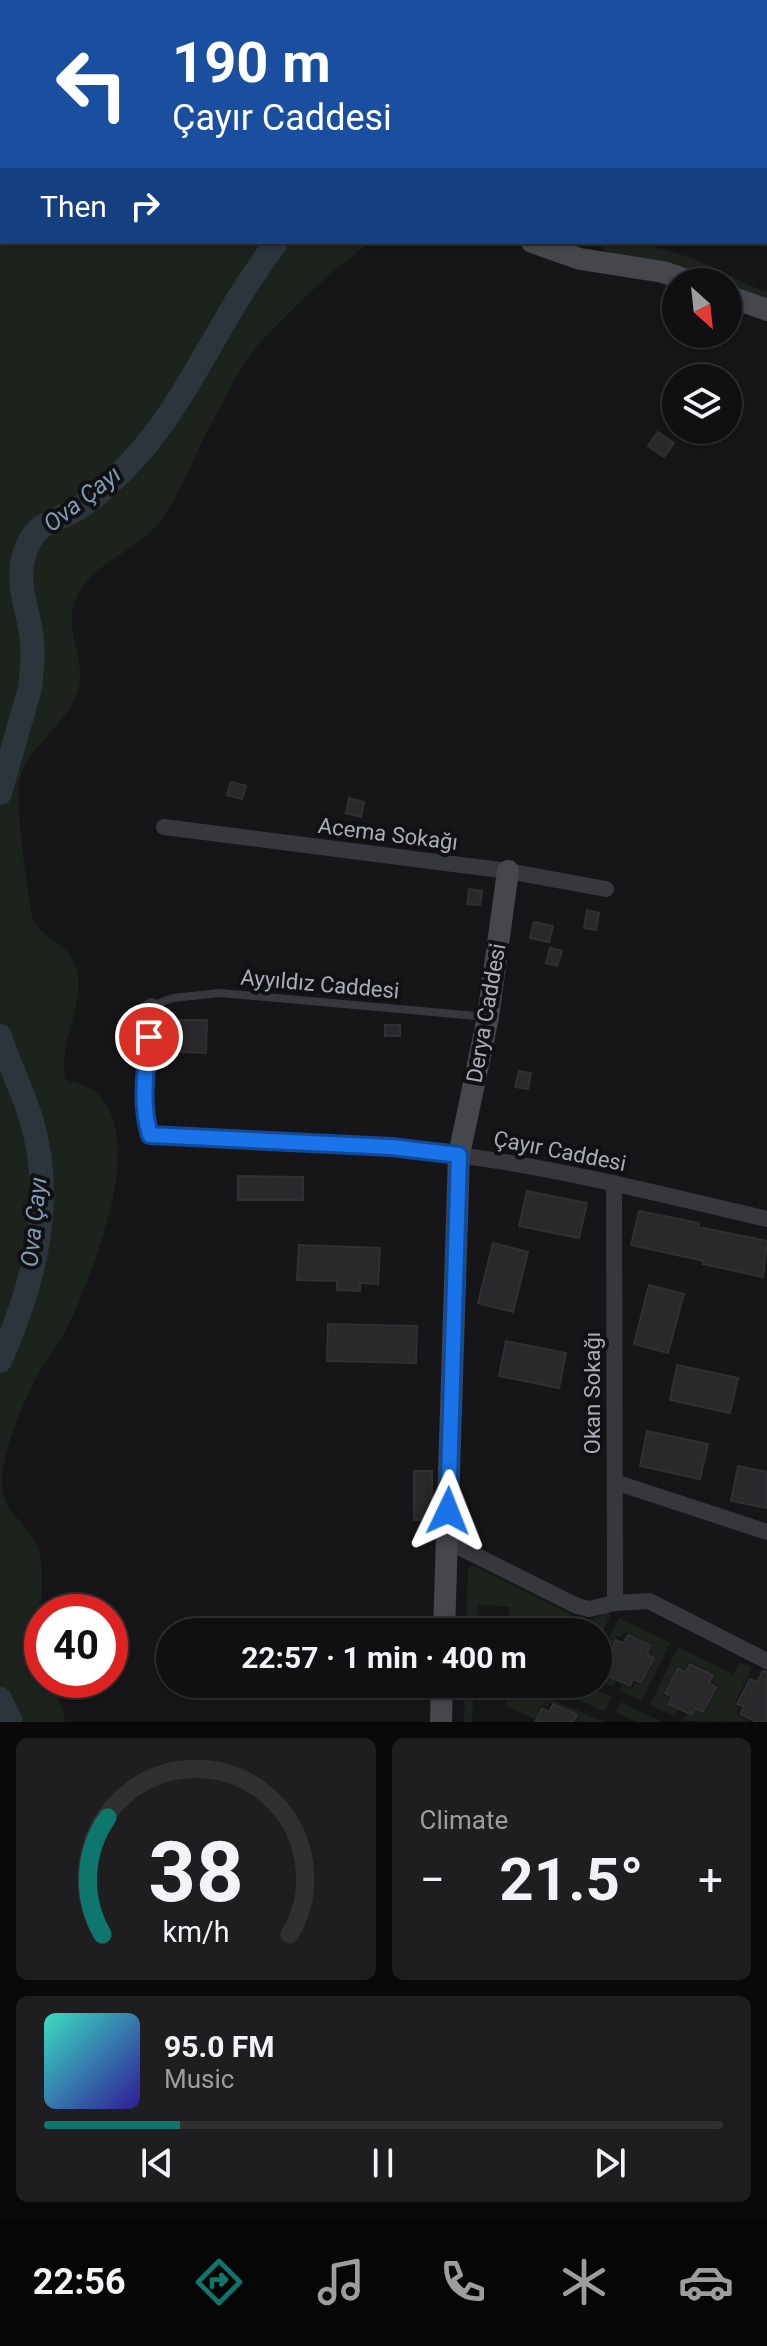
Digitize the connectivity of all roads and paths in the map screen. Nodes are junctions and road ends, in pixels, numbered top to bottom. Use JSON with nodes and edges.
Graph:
{"nodes":[{"id":1,"x":538,"y":244,"type":"edge"},
{"id":2,"x":662,"y":272,"type":"edge"},
{"id":3,"x":742,"y":301,"type":"edge"},
{"id":4,"x":767,"y":310,"type":"edge"},
{"id":5,"x":164,"y":827,"type":"dead end"},
{"id":6,"x":508,"y":871,"type":"junction"},
{"id":7,"x":606,"y":889,"type":"dead end"},
{"id":8,"x":151,"y":1006,"type":"joint"},
{"id":9,"x":488,"y":1017,"type":"junction"},
{"id":10,"x":459,"y":1155,"type":"junction"},
{"id":11,"x":614,"y":1183,"type":"junction"},
{"id":12,"x":767,"y":1219,"type":"edge"},
{"id":13,"x":615,"y":1482,"type":"junction"},
{"id":14,"x":767,"y":1532,"type":"edge"},
{"id":15,"x":447,"y":1541,"type":"junction"},
{"id":16,"x":615,"y":1603,"type":"junction"},
{"id":17,"x":444,"y":1618,"type":"edge"},
{"id":18,"x":767,"y":1661,"type":"edge"},
{"id":19,"x":442,"y":1698,"type":"edge"},
{"id":20,"x":441,"y":1722,"type":"edge"}],
"edges":[{"from":1,"to":2,"type":"street"},
{"from":3,"to":4,"type":"street"},
{"from":5,"to":6,"type":"street","name":"Acema Sokağı"},
{"from":6,"to":7,"type":"street","name":"Acema Sokağı"},
{"from":6,"to":9,"type":"street","name":"Derya Caddesi"},
{"from":8,"to":9,"type":"lane","name":"Ayyıldız Caddesi"},
{"from":8,"to":10,"type":"street","name":"Çayır Caddesi"},
{"from":9,"to":10,"type":"street","name":"Derya Caddesi"},
{"from":10,"to":11,"type":"street","name":"Çayır Caddesi"},
{"from":10,"to":15,"type":"street","name":"Derya Caddesi"},
{"from":11,"to":12,"type":"street","name":"Çayır Caddesi"},
{"from":11,"to":13,"type":"street","name":"Okan Sokağı"},
{"from":13,"to":14,"type":"street"},
{"from":13,"to":16,"type":"street","name":"Okan Sokağı"},
{"from":15,"to":16,"type":"street"},
{"from":15,"to":17,"type":"street","name":"Derya Caddesi"},
{"from":16,"to":18,"type":"street"},
{"from":19,"to":20,"type":"street"}]}
